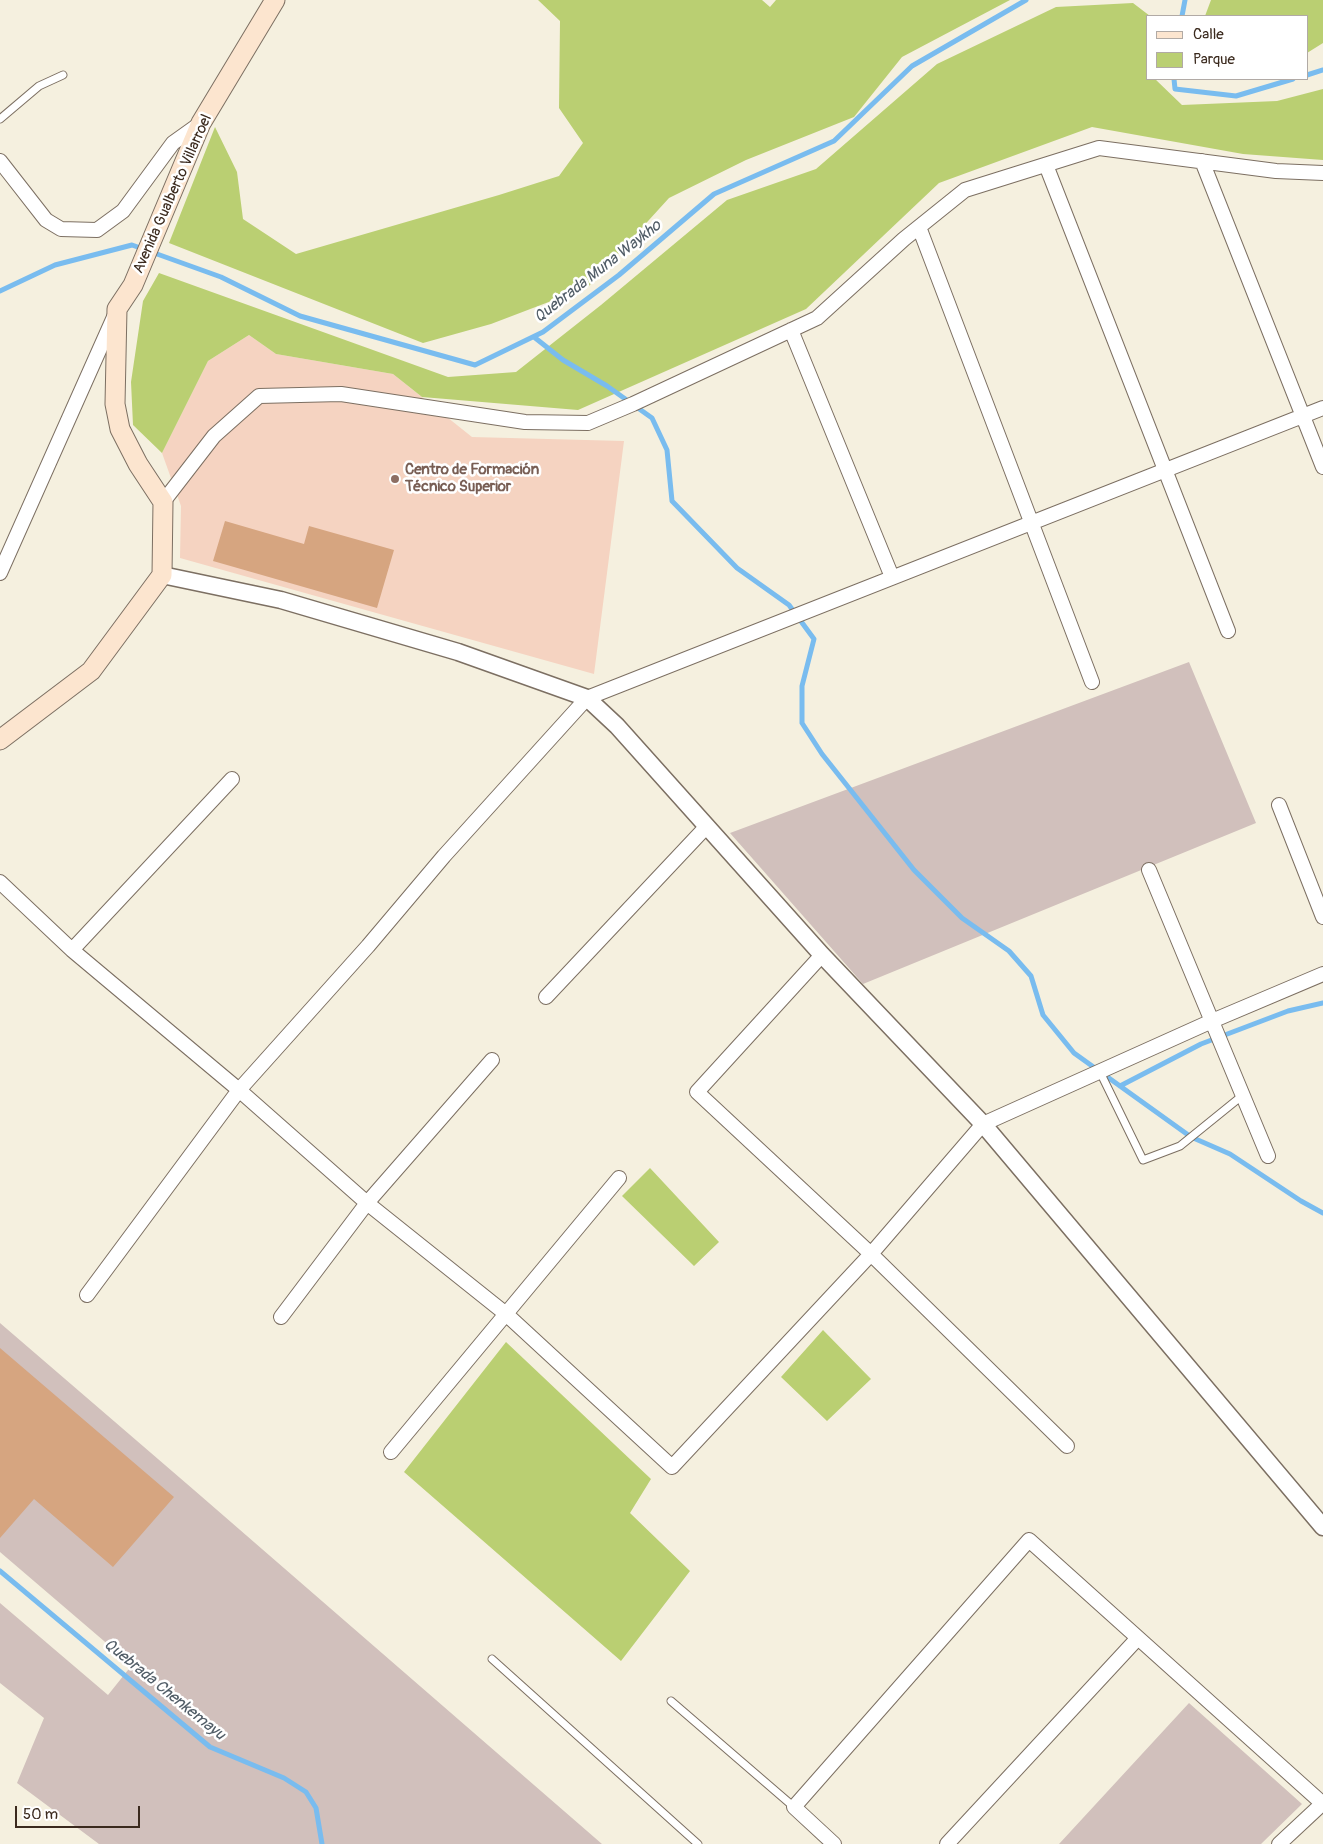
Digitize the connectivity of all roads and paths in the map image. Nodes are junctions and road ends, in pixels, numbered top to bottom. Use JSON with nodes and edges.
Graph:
{"nodes":[{"id":1,"x":275,"y":0,"type":"edge"},
{"id":2,"x":63,"y":75,"type":"dead end"},
{"id":3,"x":0,"y":119,"type":"edge"},
{"id":4,"x":201,"y":123,"type":"junction"},
{"id":5,"x":0,"y":161,"type":"edge"},
{"id":6,"x":1202,"y":161,"type":"junction"},
{"id":7,"x":1046,"y":165,"type":"junction"},
{"id":8,"x":1323,"y":173,"type":"edge"},
{"id":9,"x":919,"y":227,"type":"junction"},
{"id":10,"x":117,"y":309,"type":"junction"},
{"id":11,"x":790,"y":330,"type":"junction"},
{"id":12,"x":1323,"y":408,"type":"edge"},
{"id":13,"x":1303,"y":416,"type":"junction"},
{"id":14,"x":1323,"y":467,"type":"edge"},
{"id":15,"x":1166,"y":470,"type":"junction"},
{"id":16,"x":163,"y":502,"type":"junction"},
{"id":17,"x":1032,"y":522,"type":"junction"},
{"id":18,"x":0,"y":574,"type":"edge"},
{"id":19,"x":162,"y":575,"type":"junction"},
{"id":20,"x":892,"y":578,"type":"junction"},
{"id":21,"x":1228,"y":631,"type":"dead end"},
{"id":22,"x":1092,"y":682,"type":"dead end"},
{"id":23,"x":587,"y":698,"type":"junction"},
{"id":24,"x":0,"y":740,"type":"edge"},
{"id":25,"x":232,"y":780,"type":"dead end"},
{"id":26,"x":1279,"y":805,"type":"dead end"},
{"id":27,"x":707,"y":826,"type":"junction"},
{"id":28,"x":1149,"y":870,"type":"dead end"},
{"id":29,"x":0,"y":882,"type":"edge"},
{"id":30,"x":1323,"y":917,"type":"edge"},
{"id":31,"x":72,"y":950,"type":"junction"},
{"id":32,"x":822,"y":955,"type":"junction"},
{"id":33,"x":1323,"y":974,"type":"edge"},
{"id":34,"x":546,"y":998,"type":"dead end"},
{"id":35,"x":1212,"y":1021,"type":"junction"},
{"id":36,"x":492,"y":1060,"type":"dead end"},
{"id":37,"x":1100,"y":1072,"type":"junction"},
{"id":38,"x":239,"y":1090,"type":"junction"},
{"id":39,"x":1243,"y":1095,"type":"junction"},
{"id":40,"x":983,"y":1124,"type":"junction"},
{"id":41,"x":1268,"y":1156,"type":"dead end"},
{"id":42,"x":619,"y":1178,"type":"dead end"},
{"id":43,"x":367,"y":1203,"type":"junction"},
{"id":44,"x":871,"y":1254,"type":"junction"},
{"id":45,"x":87,"y":1295,"type":"dead end"},
{"id":46,"x":506,"y":1314,"type":"junction"},
{"id":47,"x":281,"y":1317,"type":"dead end"},
{"id":48,"x":1067,"y":1446,"type":"dead end"},
{"id":49,"x":391,"y":1452,"type":"dead end"},
{"id":50,"x":1323,"y":1527,"type":"edge"},
{"id":51,"x":1137,"y":1639,"type":"junction"},
{"id":52,"x":492,"y":1659,"type":"dead end"},
{"id":53,"x":671,"y":1701,"type":"dead end"},
{"id":54,"x":1322,"y":1803,"type":"edge"},
{"id":55,"x":794,"y":1807,"type":"junction"},
{"id":56,"x":698,"y":1844,"type":"edge"},
{"id":57,"x":834,"y":1844,"type":"edge"},
{"id":58,"x":947,"y":1844,"type":"edge"},
{"id":59,"x":1279,"y":1844,"type":"edge"}],
"edges":[{"from":1,"to":4,"type":"main road","name":"Avenida Gualberto Villarroel"},
{"from":2,"to":3,"type":"lane"},
{"from":4,"to":5,"type":"street"},
{"from":4,"to":10,"type":"main road","name":"Avenida Gualberto Villarroel"},
{"from":6,"to":7,"type":"street"},
{"from":6,"to":8,"type":"street"},
{"from":6,"to":13,"type":"street"},
{"from":7,"to":9,"type":"street"},
{"from":7,"to":15,"type":"street"},
{"from":9,"to":11,"type":"street"},
{"from":9,"to":17,"type":"street"},
{"from":10,"to":16,"type":"main road"},
{"from":10,"to":18,"type":"street"},
{"from":11,"to":16,"type":"street"},
{"from":11,"to":20,"type":"street"},
{"from":12,"to":13,"type":"street"},
{"from":13,"to":14,"type":"street"},
{"from":13,"to":15,"type":"street"},
{"from":15,"to":17,"type":"street"},
{"from":15,"to":21,"type":"street"},
{"from":16,"to":19,"type":"main road"},
{"from":17,"to":20,"type":"street"},
{"from":17,"to":22,"type":"street"},
{"from":19,"to":23,"type":"street"},
{"from":19,"to":24,"type":"main road"},
{"from":20,"to":23,"type":"street"},
{"from":23,"to":27,"type":"street"},
{"from":23,"to":38,"type":"street"},
{"from":25,"to":31,"type":"street"},
{"from":26,"to":30,"type":"street"},
{"from":27,"to":32,"type":"street"},
{"from":27,"to":34,"type":"street"},
{"from":28,"to":35,"type":"street"},
{"from":29,"to":31,"type":"street"},
{"from":31,"to":38,"type":"street"},
{"from":32,"to":40,"type":"street"},
{"from":32,"to":44,"type":"street"},
{"from":33,"to":35,"type":"street"},
{"from":35,"to":37,"type":"street"},
{"from":35,"to":39,"type":"street"},
{"from":36,"to":43,"type":"street"},
{"from":37,"to":39,"type":"lane"},
{"from":37,"to":40,"type":"street"},
{"from":38,"to":43,"type":"street"},
{"from":38,"to":45,"type":"street"},
{"from":39,"to":41,"type":"street"},
{"from":40,"to":44,"type":"street"},
{"from":40,"to":50,"type":"street"},
{"from":42,"to":46,"type":"street"},
{"from":43,"to":46,"type":"street"},
{"from":43,"to":47,"type":"street"},
{"from":44,"to":46,"type":"street"},
{"from":44,"to":48,"type":"street"},
{"from":46,"to":49,"type":"street"},
{"from":51,"to":54,"type":"street"},
{"from":51,"to":55,"type":"street"},
{"from":51,"to":58,"type":"street"},
{"from":52,"to":56,"type":"lane"},
{"from":53,"to":55,"type":"lane"},
{"from":54,"to":59,"type":"street"},
{"from":55,"to":57,"type":"street"}]}
